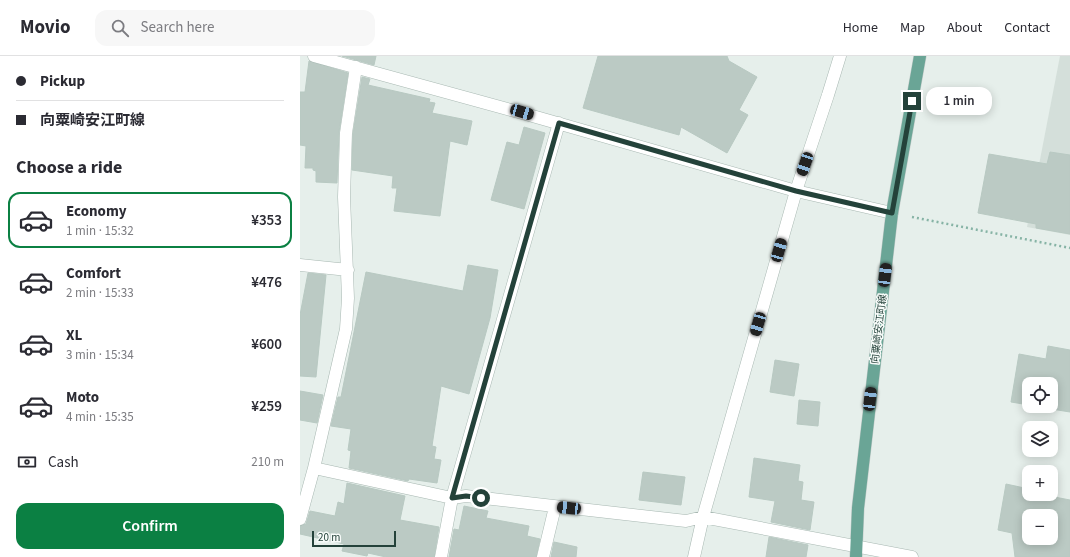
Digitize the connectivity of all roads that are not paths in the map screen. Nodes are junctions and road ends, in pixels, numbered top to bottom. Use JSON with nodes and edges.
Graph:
{"nodes":[{"id":1,"x":314,"y":56,"type":"edge"},
{"id":2,"x":840,"y":56,"type":"edge"},
{"id":3,"x":920,"y":56,"type":"edge"},
{"id":4,"x":356,"y":68,"type":"junction"},
{"id":5,"x":559,"y":123,"type":"junction"},
{"id":6,"x":796,"y":191,"type":"junction"},
{"id":7,"x":892,"y":213,"type":"junction"},
{"id":8,"x":300,"y":265,"type":"edge"},
{"id":9,"x":348,"y":270,"type":"junction"},
{"id":10,"x":314,"y":468,"type":"junction"},
{"id":11,"x":452,"y":498,"type":"junction"},
{"id":12,"x":555,"y":507,"type":"junction"},
{"id":13,"x":703,"y":517,"type":"junction"},
{"id":14,"x":300,"y":519,"type":"edge"},
{"id":15,"x":856,"y":552,"type":"edge"},
{"id":16,"x":441,"y":557,"type":"edge"},
{"id":17,"x":543,"y":557,"type":"edge"},
{"id":18,"x":694,"y":557,"type":"edge"},
{"id":19,"x":912,"y":557,"type":"edge"}],
"edges":[{"from":1,"to":4,"type":"street"},
{"from":2,"to":6,"type":"street"},
{"from":3,"to":7,"type":"main road","name":"向粟崎安江町線"},
{"from":4,"to":5,"type":"street"},
{"from":4,"to":9,"type":"street"},
{"from":5,"to":6,"type":"street"},
{"from":5,"to":11,"type":"street"},
{"from":6,"to":7,"type":"street"},
{"from":6,"to":13,"type":"street"},
{"from":7,"to":15,"type":"main road","name":"向粟崎安江町線"},
{"from":8,"to":9,"type":"street"},
{"from":9,"to":10,"type":"street"},
{"from":10,"to":11,"type":"street"},
{"from":10,"to":14,"type":"street"},
{"from":11,"to":12,"type":"street"},
{"from":11,"to":16,"type":"street"},
{"from":12,"to":13,"type":"street"},
{"from":12,"to":17,"type":"street"},
{"from":13,"to":15,"type":"street"},
{"from":13,"to":18,"type":"street"},
{"from":15,"to":19,"type":"street"}]}
